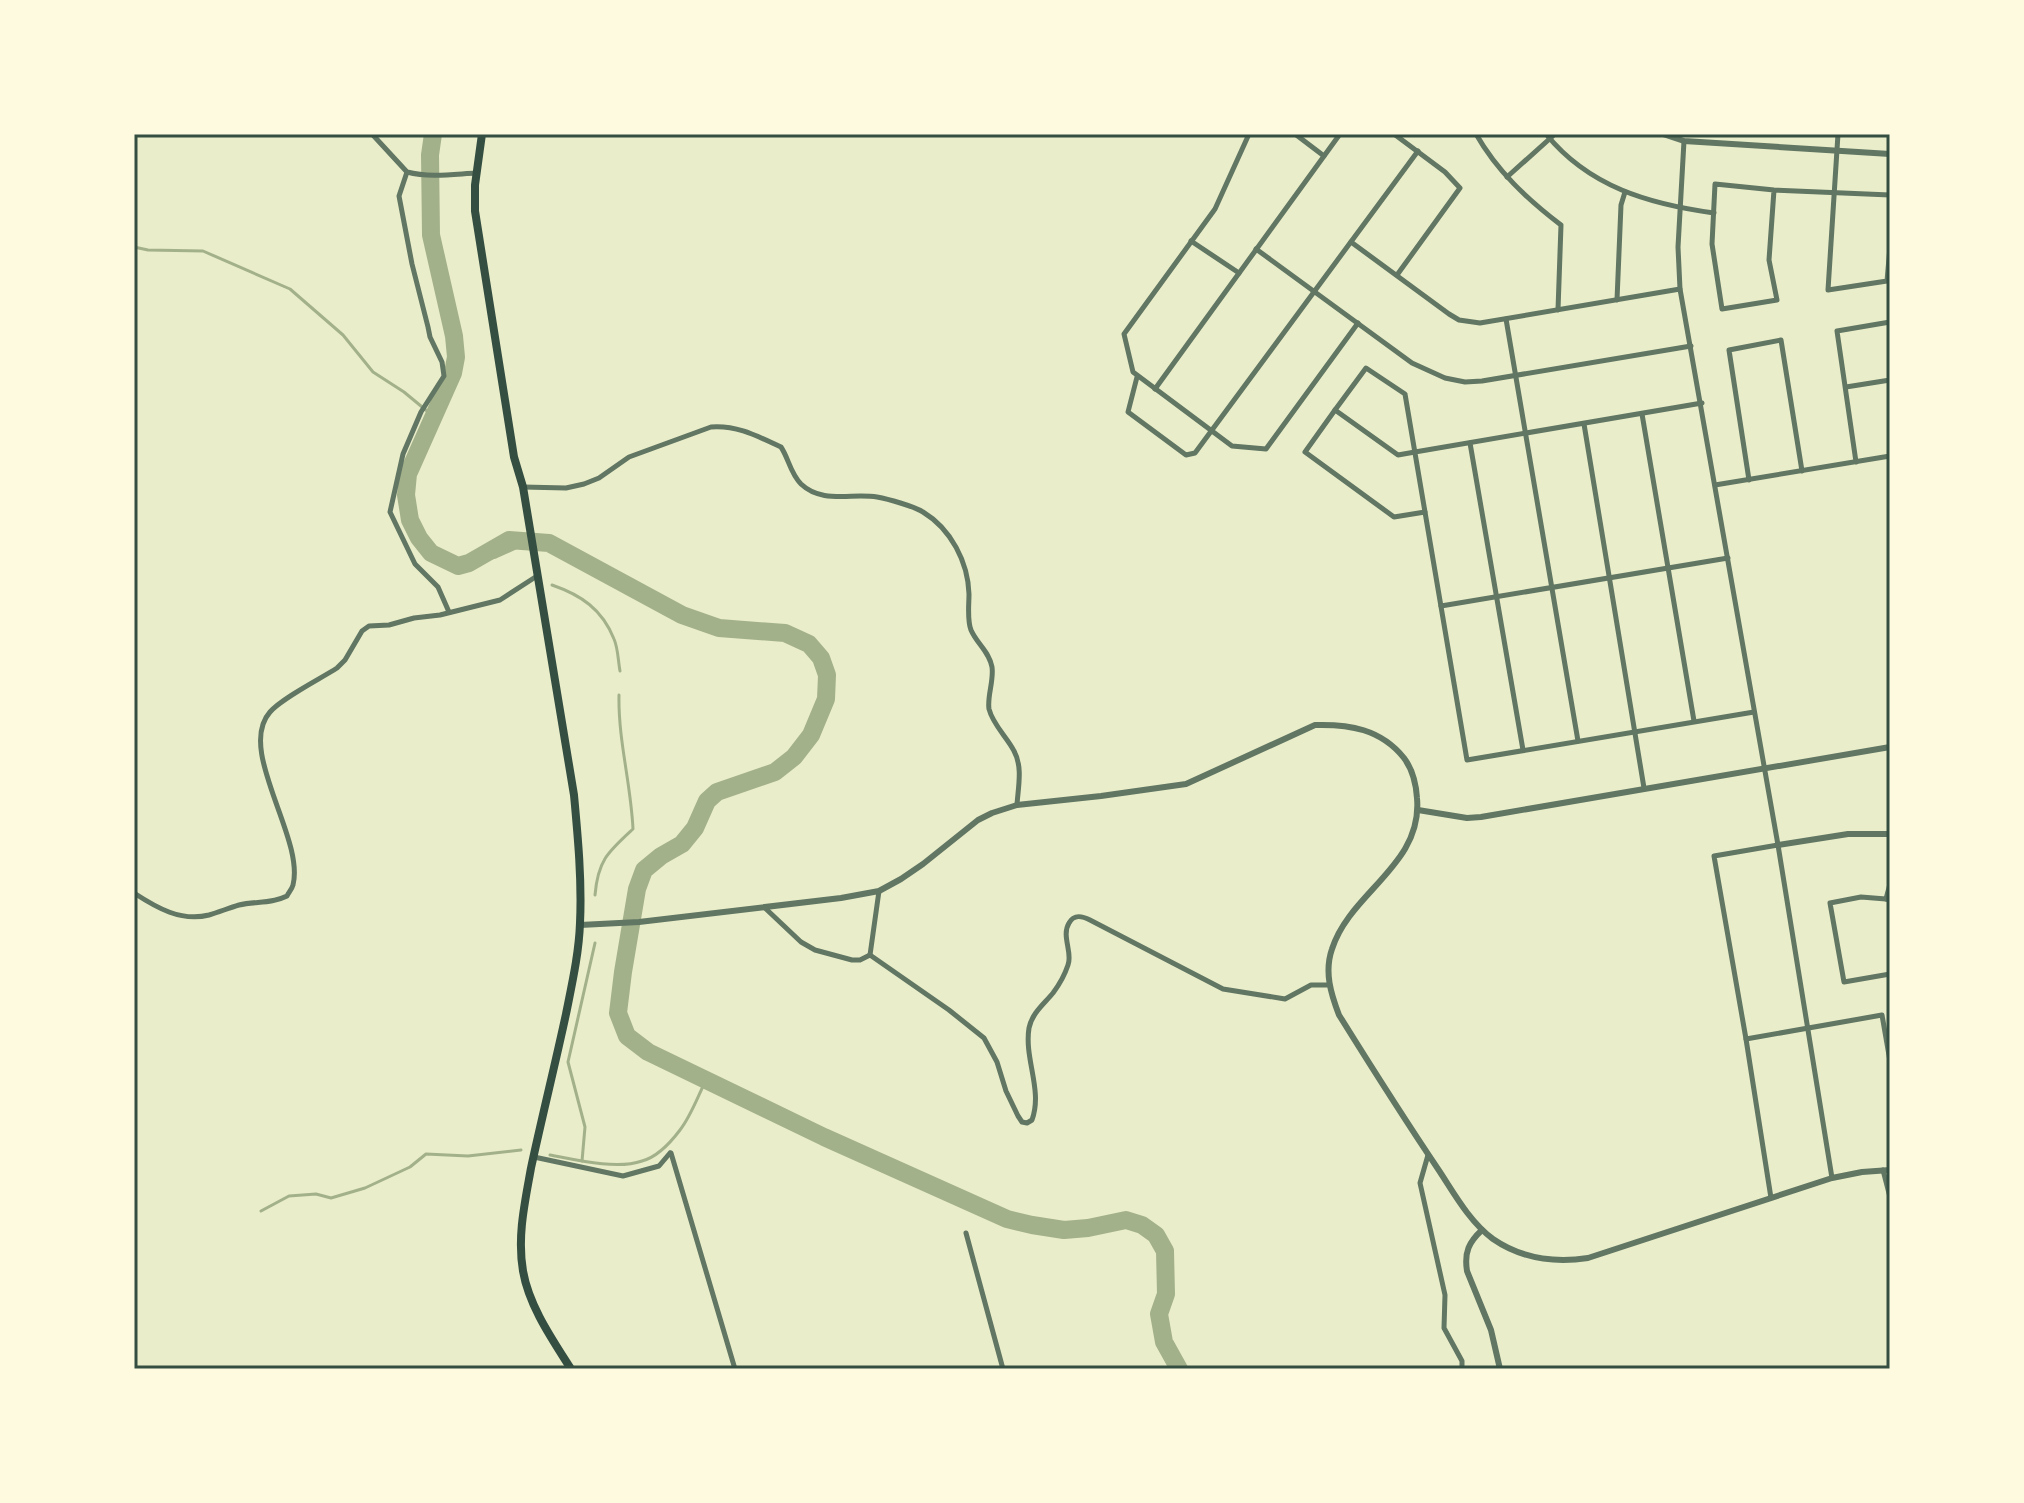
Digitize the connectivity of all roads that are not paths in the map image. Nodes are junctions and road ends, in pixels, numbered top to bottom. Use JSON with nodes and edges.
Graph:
{"nodes":[{"id":1,"x":372,"y":134,"type":"edge"},
{"id":2,"x":482,"y":134,"type":"edge"},
{"id":3,"x":1249,"y":134,"type":"edge"},
{"id":4,"x":1295,"y":134,"type":"edge"},
{"id":5,"x":1340,"y":134,"type":"edge"},
{"id":6,"x":1394,"y":134,"type":"edge"},
{"id":7,"x":1476,"y":134,"type":"edge"},
{"id":8,"x":1663,"y":134,"type":"edge"},
{"id":9,"x":1838,"y":134,"type":"edge"},
{"id":10,"x":1550,"y":136,"type":"edge"},
{"id":11,"x":1684,"y":141,"type":"junction"},
{"id":12,"x":1837,"y":150,"type":"junction"},
{"id":13,"x":1418,"y":151,"type":"junction"},
{"id":14,"x":1890,"y":154,"type":"edge"},
{"id":15,"x":1324,"y":156,"type":"junction"},
{"id":16,"x":407,"y":172,"type":"junction"},
{"id":17,"x":477,"y":173,"type":"junction"},
{"id":18,"x":1507,"y":177,"type":"junction"},
{"id":19,"x":1774,"y":190,"type":"junction"},
{"id":20,"x":1834,"y":191,"type":"junction"},
{"id":21,"x":1625,"y":192,"type":"junction"},
{"id":22,"x":1890,"y":195,"type":"edge"},
{"id":23,"x":1679,"y":208,"type":"junction"},
{"id":24,"x":1714,"y":213,"type":"junction"},
{"id":25,"x":1191,"y":241,"type":"junction"},
{"id":26,"x":1351,"y":242,"type":"junction"},
{"id":27,"x":1890,"y":247,"type":"edge"},
{"id":28,"x":1256,"y":249,"type":"junction"},
{"id":29,"x":1239,"y":273,"type":"junction"},
{"id":30,"x":1397,"y":275,"type":"junction"},
{"id":31,"x":1680,"y":289,"type":"junction"},
{"id":32,"x":1315,"y":291,"type":"junction"},
{"id":33,"x":1617,"y":300,"type":"junction"},
{"id":34,"x":1558,"y":310,"type":"junction"},
{"id":35,"x":1506,"y":319,"type":"junction"},
{"id":36,"x":1890,"y":322,"type":"edge"},
{"id":37,"x":1358,"y":323,"type":"junction"},
{"id":38,"x":1691,"y":346,"type":"junction"},
{"id":39,"x":1516,"y":376,"type":"junction"},
{"id":40,"x":1137,"y":377,"type":"junction"},
{"id":41,"x":1890,"y":380,"type":"edge"},
{"id":42,"x":1846,"y":387,"type":"junction"},
{"id":43,"x":1155,"y":389,"type":"junction"},
{"id":44,"x":1702,"y":403,"type":"junction"},
{"id":45,"x":1335,"y":410,"type":"junction"},
{"id":46,"x":1642,"y":414,"type":"junction"},
{"id":47,"x":1584,"y":424,"type":"junction"},
{"id":48,"x":1213,"y":431,"type":"junction"},
{"id":49,"x":1526,"y":433,"type":"junction"},
{"id":50,"x":1470,"y":443,"type":"junction"},
{"id":51,"x":1415,"y":452,"type":"junction"},
{"id":52,"x":1890,"y":456,"type":"edge"},
{"id":53,"x":1856,"y":462,"type":"junction"},
{"id":54,"x":1802,"y":471,"type":"junction"},
{"id":55,"x":1749,"y":480,"type":"junction"},
{"id":56,"x":1715,"y":485,"type":"junction"},
{"id":57,"x":523,"y":487,"type":"junction"},
{"id":58,"x":1425,"y":512,"type":"junction"},
{"id":59,"x":1728,"y":558,"type":"junction"},
{"id":60,"x":1668,"y":568,"type":"junction"},
{"id":61,"x":537,"y":576,"type":"junction"},
{"id":62,"x":1609,"y":578,"type":"junction"},
{"id":63,"x":1552,"y":588,"type":"junction"},
{"id":64,"x":1496,"y":597,"type":"junction"},
{"id":65,"x":1441,"y":606,"type":"junction"},
{"id":66,"x":449,"y":612,"type":"junction"},
{"id":67,"x":1754,"y":712,"type":"junction"},
{"id":68,"x":1694,"y":721,"type":"junction"},
{"id":69,"x":1635,"y":731,"type":"junction"},
{"id":70,"x":1578,"y":741,"type":"junction"},
{"id":71,"x":1890,"y":747,"type":"edge"},
{"id":72,"x":1523,"y":750,"type":"junction"},
{"id":73,"x":1763,"y":769,"type":"junction"},
{"id":74,"x":1644,"y":788,"type":"junction"},
{"id":75,"x":1017,"y":805,"type":"junction"},
{"id":76,"x":1418,"y":810,"type":"junction"},
{"id":77,"x":1890,"y":834,"type":"edge"},
{"id":78,"x":1778,"y":845,"type":"junction"},
{"id":79,"x":1890,"y":884,"type":"edge"},
{"id":80,"x":879,"y":891,"type":"junction"},
{"id":81,"x":134,"y":893,"type":"edge"},
{"id":82,"x":1888,"y":899,"type":"edge"},
{"id":83,"x":765,"y":908,"type":"junction"},
{"id":84,"x":580,"y":925,"type":"junction"},
{"id":85,"x":870,"y":955,"type":"junction"},
{"id":86,"x":1890,"y":974,"type":"edge"},
{"id":87,"x":1329,"y":985,"type":"junction"},
{"id":88,"x":1807,"y":1027,"type":"junction"},
{"id":89,"x":1746,"y":1039,"type":"junction"},
{"id":90,"x":1890,"y":1061,"type":"edge"},
{"id":91,"x":1428,"y":1155,"type":"junction"},
{"id":92,"x":534,"y":1157,"type":"junction"},
{"id":93,"x":1887,"y":1170,"type":"edge"},
{"id":94,"x":1832,"y":1178,"type":"junction"},
{"id":95,"x":1890,"y":1197,"type":"edge"},
{"id":96,"x":1771,"y":1198,"type":"junction"},
{"id":97,"x":1482,"y":1230,"type":"junction"},
{"id":98,"x":966,"y":1233,"type":"dead end"},
{"id":99,"x":571,"y":1369,"type":"edge"},
{"id":100,"x":735,"y":1369,"type":"edge"},
{"id":101,"x":1003,"y":1369,"type":"edge"},
{"id":102,"x":1462,"y":1369,"type":"edge"},
{"id":103,"x":1500,"y":1369,"type":"edge"}],
"edges":[{"from":1,"to":16,"type":"street"},
{"from":2,"to":17,"type":"highway"},
{"from":3,"to":25,"type":"street"},
{"from":4,"to":15,"type":"street"},
{"from":5,"to":15,"type":"street"},
{"from":6,"to":13,"type":"street"},
{"from":7,"to":18,"type":"street"},
{"from":8,"to":11,"type":"street"},
{"from":9,"to":12,"type":"street"},
{"from":10,"to":18,"type":"street"},
{"from":10,"to":21,"type":"street"},
{"from":11,"to":12,"type":"street"},
{"from":11,"to":23,"type":"street"},
{"from":12,"to":14,"type":"street"},
{"from":12,"to":20,"type":"street"},
{"from":13,"to":26,"type":"street"},
{"from":13,"to":30,"type":"street"},
{"from":15,"to":28,"type":"street"},
{"from":16,"to":17,"type":"street"},
{"from":16,"to":66,"type":"street"},
{"from":17,"to":57,"type":"highway"},
{"from":18,"to":34,"type":"street"},
{"from":19,"to":20,"type":"street"},
{"from":19,"to":24,"type":"street"},
{"from":19,"to":24,"type":"street"},
{"from":20,"to":22,"type":"street"},
{"from":20,"to":27,"type":"street"},
{"from":21,"to":23,"type":"street"},
{"from":21,"to":33,"type":"street"},
{"from":23,"to":24,"type":"street"},
{"from":23,"to":31,"type":"street"},
{"from":25,"to":29,"type":"street"},
{"from":25,"to":40,"type":"street"},
{"from":26,"to":30,"type":"street"},
{"from":26,"to":32,"type":"street"},
{"from":28,"to":29,"type":"street"},
{"from":28,"to":32,"type":"street"},
{"from":29,"to":43,"type":"street"},
{"from":30,"to":35,"type":"street"},
{"from":31,"to":33,"type":"street"},
{"from":31,"to":38,"type":"street"},
{"from":32,"to":37,"type":"street"},
{"from":32,"to":48,"type":"street"},
{"from":33,"to":34,"type":"street"},
{"from":34,"to":35,"type":"street"},
{"from":35,"to":39,"type":"street"},
{"from":36,"to":42,"type":"street"},
{"from":37,"to":39,"type":"street"},
{"from":37,"to":48,"type":"street"},
{"from":38,"to":39,"type":"street"},
{"from":38,"to":44,"type":"street"},
{"from":39,"to":49,"type":"street"},
{"from":40,"to":43,"type":"street"},
{"from":40,"to":48,"type":"street"},
{"from":41,"to":42,"type":"street"},
{"from":42,"to":53,"type":"street"},
{"from":43,"to":48,"type":"street"},
{"from":44,"to":46,"type":"street"},
{"from":44,"to":56,"type":"street"},
{"from":45,"to":51,"type":"street"},
{"from":45,"to":51,"type":"street"},
{"from":45,"to":58,"type":"street"},
{"from":46,"to":47,"type":"street"},
{"from":46,"to":60,"type":"street"},
{"from":47,"to":49,"type":"street"},
{"from":47,"to":62,"type":"street"},
{"from":49,"to":50,"type":"street"},
{"from":49,"to":63,"type":"street"},
{"from":50,"to":51,"type":"street"},
{"from":50,"to":64,"type":"street"},
{"from":51,"to":58,"type":"street"},
{"from":52,"to":53,"type":"street"},
{"from":53,"to":54,"type":"street"},
{"from":54,"to":55,"type":"street"},
{"from":54,"to":55,"type":"street"},
{"from":55,"to":56,"type":"street"},
{"from":56,"to":59,"type":"street"},
{"from":57,"to":61,"type":"highway"},
{"from":57,"to":75,"type":"street"},
{"from":58,"to":65,"type":"street"},
{"from":59,"to":60,"type":"street"},
{"from":59,"to":67,"type":"street"},
{"from":60,"to":62,"type":"street"},
{"from":60,"to":68,"type":"street"},
{"from":61,"to":66,"type":"street"},
{"from":61,"to":84,"type":"highway"},
{"from":62,"to":63,"type":"street"},
{"from":62,"to":69,"type":"street"},
{"from":63,"to":64,"type":"street"},
{"from":63,"to":70,"type":"street"},
{"from":64,"to":65,"type":"street"},
{"from":64,"to":72,"type":"street"},
{"from":65,"to":72,"type":"street"},
{"from":66,"to":81,"type":"street"},
{"from":67,"to":68,"type":"street"},
{"from":67,"to":73,"type":"street"},
{"from":68,"to":69,"type":"street"},
{"from":69,"to":70,"type":"street"},
{"from":69,"to":74,"type":"street"},
{"from":70,"to":72,"type":"street"},
{"from":71,"to":73,"type":"street"},
{"from":73,"to":74,"type":"street"},
{"from":73,"to":78,"type":"street"},
{"from":74,"to":76,"type":"street"},
{"from":75,"to":76,"type":"street"},
{"from":75,"to":80,"type":"street"},
{"from":76,"to":87,"type":"street"},
{"from":77,"to":78,"type":"street"},
{"from":78,"to":88,"type":"street"},
{"from":78,"to":89,"type":"street"},
{"from":79,"to":82,"type":"street"},
{"from":80,"to":83,"type":"street"},
{"from":80,"to":85,"type":"street"},
{"from":82,"to":86,"type":"street"},
{"from":83,"to":84,"type":"street"},
{"from":83,"to":85,"type":"street"},
{"from":84,"to":92,"type":"highway"},
{"from":85,"to":87,"type":"street"},
{"from":87,"to":91,"type":"street"},
{"from":88,"to":89,"type":"street"},
{"from":88,"to":90,"type":"street"},
{"from":88,"to":94,"type":"street"},
{"from":89,"to":96,"type":"street"},
{"from":91,"to":97,"type":"street"},
{"from":91,"to":102,"type":"street"},
{"from":92,"to":99,"type":"highway"},
{"from":92,"to":100,"type":"street"},
{"from":93,"to":94,"type":"street"},
{"from":93,"to":95,"type":"street"},
{"from":94,"to":96,"type":"street"},
{"from":96,"to":97,"type":"street"},
{"from":97,"to":103,"type":"street"},
{"from":98,"to":101,"type":"street"}]}
